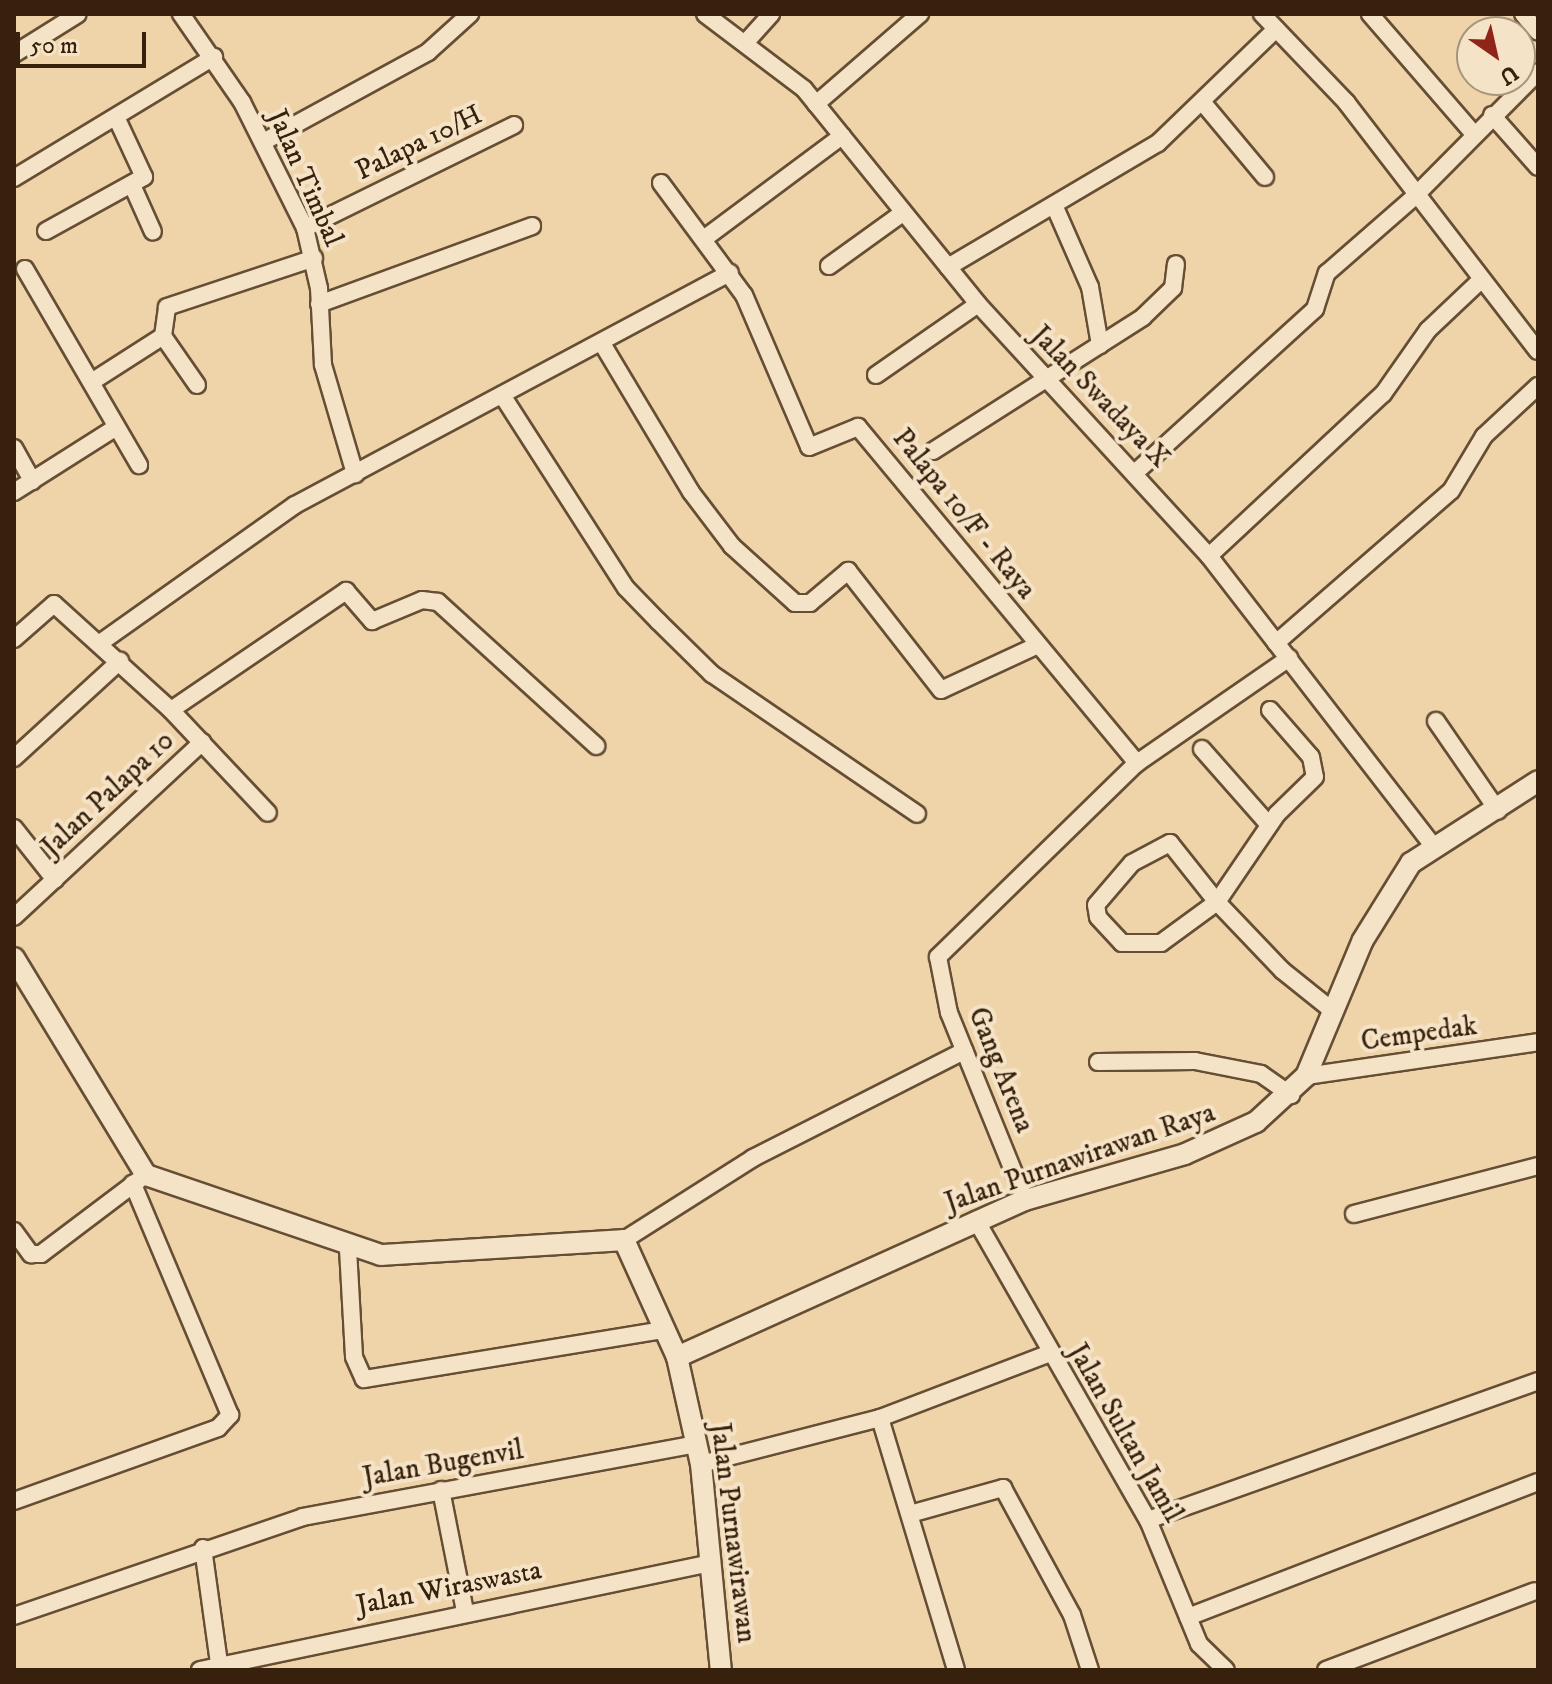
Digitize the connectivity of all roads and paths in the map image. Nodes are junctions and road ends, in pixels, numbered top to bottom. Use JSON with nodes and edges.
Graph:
{"nodes":[{"id":1,"x":78,"y":14,"type":"edge"},
{"id":2,"x":181,"y":14,"type":"edge"},
{"id":3,"x":705,"y":14,"type":"edge"},
{"id":4,"x":771,"y":14,"type":"edge"},
{"id":5,"x":920,"y":14,"type":"edge"},
{"id":6,"x":1262,"y":14,"type":"edge"},
{"id":7,"x":1370,"y":14,"type":"edge"},
{"id":8,"x":1523,"y":14,"type":"edge"},
{"id":9,"x":466,"y":15,"type":"edge"},
{"id":10,"x":1276,"y":29,"type":"junction"},
{"id":11,"x":1538,"y":32,"type":"edge"},
{"id":12,"x":747,"y":41,"type":"junction"},
{"id":13,"x":14,"y":54,"type":"edge"},
{"id":14,"x":214,"y":57,"type":"junction"},
{"id":15,"x":1538,"y":72,"type":"edge"},
{"id":16,"x":816,"y":104,"type":"junction"},
{"id":17,"x":1204,"y":104,"type":"junction"},
{"id":18,"x":1492,"y":115,"type":"junction"},
{"id":19,"x":116,"y":117,"type":"junction"},
{"id":20,"x":514,"y":125,"type":"dead end"},
{"id":21,"x":1474,"y":134,"type":"junction"},
{"id":22,"x":842,"y":136,"type":"junction"},
{"id":23,"x":265,"y":141,"type":"junction"},
{"id":24,"x":1538,"y":167,"type":"edge"},
{"id":25,"x":1265,"y":177,"type":"dead end"},
{"id":26,"x":14,"y":178,"type":"edge"},
{"id":27,"x":661,"y":183,"type":"dead end"},
{"id":28,"x":132,"y":185,"type":"junction"},
{"id":29,"x":1413,"y":198,"type":"junction"},
{"id":30,"x":1054,"y":205,"type":"junction"},
{"id":31,"x":901,"y":214,"type":"junction"},
{"id":32,"x":532,"y":226,"type":"dead end"},
{"id":33,"x":305,"y":228,"type":"junction"},
{"id":34,"x":46,"y":231,"type":"dead end"},
{"id":35,"x":153,"y":232,"type":"dead end"},
{"id":36,"x":705,"y":238,"type":"junction"},
{"id":37,"x":314,"y":258,"type":"junction"},
{"id":38,"x":1176,"y":264,"type":"dead end"},
{"id":39,"x":829,"y":266,"type":"dead end"},
{"id":40,"x":948,"y":267,"type":"junction"},
{"id":41,"x":25,"y":269,"type":"dead end"},
{"id":42,"x":730,"y":273,"type":"junction"},
{"id":43,"x":1482,"y":279,"type":"junction"},
{"id":44,"x":319,"y":304,"type":"junction"},
{"id":45,"x":978,"y":304,"type":"junction"},
{"id":46,"x":163,"y":336,"type":"junction"},
{"id":47,"x":603,"y":345,"type":"junction"},
{"id":48,"x":1100,"y":345,"type":"junction"},
{"id":49,"x":1538,"y":351,"type":"edge"},
{"id":50,"x":876,"y":375,"type":"dead end"},
{"id":51,"x":1042,"y":377,"type":"junction"},
{"id":52,"x":93,"y":381,"type":"junction"},
{"id":53,"x":197,"y":385,"type":"dead end"},
{"id":54,"x":1538,"y":386,"type":"edge"},
{"id":55,"x":502,"y":395,"type":"junction"},
{"id":56,"x":115,"y":428,"type":"junction"},
{"id":57,"x":14,"y":448,"type":"edge"},
{"id":58,"x":933,"y":451,"type":"dead end"},
{"id":59,"x":139,"y":465,"type":"dead end"},
{"id":60,"x":1137,"y":471,"type":"junction"},
{"id":61,"x":355,"y":474,"type":"junction"},
{"id":62,"x":32,"y":481,"type":"junction"},
{"id":63,"x":14,"y":492,"type":"edge"},
{"id":64,"x":1209,"y":556,"type":"junction"},
{"id":65,"x":14,"y":639,"type":"edge"},
{"id":66,"x":100,"y":643,"type":"junction"},
{"id":67,"x":1276,"y":643,"type":"junction"},
{"id":68,"x":1038,"y":645,"type":"junction"},
{"id":69,"x":1289,"y":658,"type":"junction"},
{"id":70,"x":120,"y":661,"type":"junction"},
{"id":71,"x":171,"y":710,"type":"junction"},
{"id":72,"x":1270,"y":710,"type":"dead end"},
{"id":73,"x":1436,"y":721,"type":"dead end"},
{"id":74,"x":202,"y":742,"type":"junction"},
{"id":75,"x":596,"y":746,"type":"dead end"},
{"id":76,"x":1202,"y":749,"type":"dead end"},
{"id":77,"x":14,"y":758,"type":"edge"},
{"id":78,"x":1137,"y":763,"type":"junction"},
{"id":79,"x":1537,"y":783,"type":"edge"},
{"id":80,"x":1498,"y":811,"type":"junction"},
{"id":81,"x":268,"y":813,"type":"dead end"},
{"id":82,"x":917,"y":814,"type":"dead end"},
{"id":83,"x":1269,"y":825,"type":"junction"},
{"id":84,"x":14,"y":828,"type":"edge"},
{"id":85,"x":1431,"y":843,"type":"junction"},
{"id":86,"x":55,"y":880,"type":"junction"},
{"id":87,"x":1217,"y":902,"type":"junction"},
{"id":88,"x":14,"y":917,"type":"edge"},
{"id":89,"x":14,"y":958,"type":"edge"},
{"id":90,"x":1333,"y":1011,"type":"junction"},
{"id":91,"x":1538,"y":1043,"type":"edge"},
{"id":92,"x":964,"y":1051,"type":"junction"},
{"id":93,"x":1098,"y":1062,"type":"dead end"},
{"id":94,"x":1306,"y":1076,"type":"junction"},
{"id":95,"x":1291,"y":1095,"type":"junction"},
{"id":96,"x":1538,"y":1166,"type":"edge"},
{"id":97,"x":139,"y":1180,"type":"junction"},
{"id":98,"x":1025,"y":1200,"type":"junction"},
{"id":99,"x":1354,"y":1214,"type":"dead end"},
{"id":100,"x":976,"y":1220,"type":"junction"},
{"id":101,"x":14,"y":1231,"type":"edge"},
{"id":102,"x":624,"y":1240,"type":"junction"},
{"id":103,"x":348,"y":1249,"type":"junction"},
{"id":104,"x":662,"y":1330,"type":"junction"},
{"id":105,"x":1050,"y":1353,"type":"junction"},
{"id":106,"x":677,"y":1357,"type":"junction"},
{"id":107,"x":1538,"y":1381,"type":"edge"},
{"id":108,"x":880,"y":1418,"type":"junction"},
{"id":109,"x":698,"y":1454,"type":"junction"},
{"id":110,"x":1538,"y":1482,"type":"edge"},
{"id":111,"x":441,"y":1490,"type":"junction"},
{"id":112,"x":14,"y":1501,"type":"edge"},
{"id":113,"x":910,"y":1514,"type":"junction"},
{"id":114,"x":1148,"y":1520,"type":"junction"},
{"id":115,"x":203,"y":1548,"type":"junction"},
{"id":116,"x":711,"y":1563,"type":"junction"},
{"id":117,"x":1535,"y":1591,"type":"dead end"},
{"id":118,"x":465,"y":1611,"type":"junction"},
{"id":119,"x":14,"y":1616,"type":"edge"},
{"id":120,"x":1188,"y":1617,"type":"junction"},
{"id":121,"x":219,"y":1663,"type":"junction"},
{"id":122,"x":200,"y":1670,"type":"edge"},
{"id":123,"x":721,"y":1670,"type":"edge"},
{"id":124,"x":956,"y":1670,"type":"edge"},
{"id":125,"x":1090,"y":1670,"type":"edge"},
{"id":126,"x":1226,"y":1670,"type":"edge"},
{"id":127,"x":1326,"y":1670,"type":"edge"}],
"edges":[{"from":1,"to":13,"type":"street"},
{"from":2,"to":14,"type":"street","name":"Jalan Timbal"},
{"from":3,"to":12,"type":"street","name":"Jalan Swadaya X"},
{"from":4,"to":12,"type":"street"},
{"from":5,"to":16,"type":"street"},
{"from":6,"to":10,"type":"street"},
{"from":7,"to":21,"type":"street"},
{"from":8,"to":11,"type":"street"},
{"from":9,"to":23,"type":"street"},
{"from":10,"to":17,"type":"street"},
{"from":10,"to":29,"type":"street"},
{"from":12,"to":16,"type":"street","name":"Jalan Swadaya X"},
{"from":14,"to":19,"type":"street"},
{"from":14,"to":23,"type":"street","name":"Jalan Timbal"},
{"from":15,"to":18,"type":"street"},
{"from":16,"to":22,"type":"street","name":"Jalan Swadaya X"},
{"from":17,"to":25,"type":"street"},
{"from":17,"to":30,"type":"street"},
{"from":18,"to":21,"type":"street"},
{"from":18,"to":24,"type":"street"},
{"from":19,"to":26,"type":"street"},
{"from":19,"to":28,"type":"street"},
{"from":20,"to":33,"type":"street","name":"Palapa 10/H"},
{"from":21,"to":29,"type":"street"},
{"from":22,"to":31,"type":"street","name":"Jalan Swadaya X"},
{"from":22,"to":36,"type":"street"},
{"from":23,"to":33,"type":"street","name":"Jalan Timbal"},
{"from":27,"to":36,"type":"street","name":"Palapa 10/F - Raya"},
{"from":28,"to":34,"type":"street"},
{"from":28,"to":35,"type":"street"},
{"from":29,"to":43,"type":"street"},
{"from":29,"to":60,"type":"street"},
{"from":30,"to":40,"type":"street"},
{"from":30,"to":48,"type":"street"},
{"from":31,"to":39,"type":"street"},
{"from":31,"to":40,"type":"street","name":"Jalan Swadaya X"},
{"from":32,"to":44,"type":"street"},
{"from":33,"to":37,"type":"street","name":"Jalan Timbal"},
{"from":36,"to":42,"type":"street","name":"Palapa 10/F - Raya"},
{"from":37,"to":44,"type":"street","name":"Jalan Timbal"},
{"from":37,"to":46,"type":"street"},
{"from":38,"to":48,"type":"street"},
{"from":40,"to":45,"type":"street","name":"Jalan Swadaya X"},
{"from":41,"to":52,"type":"street"},
{"from":42,"to":47,"type":"street"},
{"from":42,"to":68,"type":"street","name":"Palapa 10/F - Raya"},
{"from":43,"to":49,"type":"street"},
{"from":43,"to":64,"type":"street"},
{"from":44,"to":61,"type":"street","name":"Jalan Timbal"},
{"from":45,"to":50,"type":"street"},
{"from":45,"to":51,"type":"street","name":"Jalan Swadaya X"},
{"from":46,"to":52,"type":"street"},
{"from":46,"to":53,"type":"street"},
{"from":47,"to":55,"type":"street"},
{"from":47,"to":68,"type":"street"},
{"from":48,"to":51,"type":"street"},
{"from":51,"to":58,"type":"street"},
{"from":51,"to":60,"type":"street","name":"Jalan Swadaya X"},
{"from":52,"to":56,"type":"street"},
{"from":54,"to":67,"type":"street"},
{"from":55,"to":61,"type":"street"},
{"from":55,"to":82,"type":"street"},
{"from":56,"to":59,"type":"street"},
{"from":56,"to":62,"type":"street"},
{"from":57,"to":62,"type":"street"},
{"from":60,"to":64,"type":"street","name":"Jalan Swadaya X"},
{"from":61,"to":66,"type":"street"},
{"from":62,"to":63,"type":"street"},
{"from":64,"to":67,"type":"street","name":"Jalan Swadaya X"},
{"from":65,"to":66,"type":"street"},
{"from":66,"to":70,"type":"street"},
{"from":67,"to":69,"type":"street","name":"Jalan Swadaya X"},
{"from":68,"to":78,"type":"street","name":"Palapa 10/F - Raya"},
{"from":69,"to":78,"type":"street"},
{"from":69,"to":85,"type":"street","name":"Jalan Swadaya X"},
{"from":70,"to":71,"type":"street"},
{"from":70,"to":77,"type":"street"},
{"from":71,"to":74,"type":"street"},
{"from":71,"to":75,"type":"street"},
{"from":72,"to":83,"type":"street"},
{"from":73,"to":80,"type":"street"},
{"from":74,"to":81,"type":"street"},
{"from":74,"to":86,"type":"street","name":"Jalan Palapa 10"},
{"from":76,"to":83,"type":"street"},
{"from":78,"to":92,"type":"street","name":"Gang Arena"},
{"from":79,"to":80,"type":"street","name":"Jalan Purnawirawan Raya"},
{"from":80,"to":85,"type":"street","name":"Jalan Purnawirawan Raya"},
{"from":83,"to":87,"type":"street"},
{"from":84,"to":86,"type":"street"},
{"from":85,"to":90,"type":"street","name":"Jalan Purnawirawan Raya"},
{"from":86,"to":88,"type":"street","name":"Jalan Palapa 10"},
{"from":87,"to":87,"type":"street"},
{"from":87,"to":90,"type":"street"},
{"from":89,"to":97,"type":"street"},
{"from":90,"to":94,"type":"street","name":"Jalan Purnawirawan Raya"},
{"from":91,"to":94,"type":"street","name":"Cempedak"},
{"from":92,"to":98,"type":"street","name":"Gang Arena"},
{"from":92,"to":102,"type":"street"},
{"from":93,"to":95,"type":"street"},
{"from":94,"to":95,"type":"street","name":"Jalan Purnawirawan Raya"},
{"from":95,"to":98,"type":"street","name":"Jalan Purnawirawan Raya"},
{"from":96,"to":99,"type":"street"},
{"from":97,"to":101,"type":"street"},
{"from":97,"to":103,"type":"street"},
{"from":97,"to":112,"type":"street"},
{"from":98,"to":100,"type":"street","name":"Jalan Purnawirawan Raya"},
{"from":100,"to":105,"type":"street","name":"Jalan Sultan Jamil"},
{"from":100,"to":106,"type":"street","name":"Jalan Purnawirawan Raya"},
{"from":102,"to":103,"type":"street"},
{"from":102,"to":104,"type":"street","name":"Jalan Purnawirawan"},
{"from":103,"to":104,"type":"street"},
{"from":104,"to":106,"type":"street","name":"Jalan Purnawirawan"},
{"from":105,"to":108,"type":"street","name":"Jalan Bugenvil"},
{"from":105,"to":114,"type":"street","name":"Jalan Sultan Jamil"},
{"from":106,"to":109,"type":"street","name":"Jalan Purnawirawan"},
{"from":107,"to":114,"type":"street"},
{"from":108,"to":109,"type":"street","name":"Jalan Bugenvil"},
{"from":108,"to":113,"type":"street"},
{"from":109,"to":111,"type":"street","name":"Jalan Bugenvil"},
{"from":109,"to":116,"type":"street","name":"Jalan Purnawirawan"},
{"from":110,"to":120,"type":"street"},
{"from":111,"to":115,"type":"street","name":"Jalan Bugenvil"},
{"from":111,"to":118,"type":"street"},
{"from":113,"to":124,"type":"street"},
{"from":113,"to":125,"type":"street"},
{"from":114,"to":120,"type":"street","name":"Jalan Sultan Jamil"},
{"from":115,"to":119,"type":"street","name":"Jalan Bugenvil"},
{"from":115,"to":121,"type":"street"},
{"from":116,"to":118,"type":"street","name":"Jalan Wiraswasta"},
{"from":116,"to":123,"type":"street","name":"Jalan Purnawirawan"},
{"from":117,"to":127,"type":"street"},
{"from":118,"to":121,"type":"street","name":"Jalan Wiraswasta"},
{"from":120,"to":126,"type":"street","name":"Jalan Sultan Jamil"},
{"from":121,"to":122,"type":"street","name":"Jalan Wiraswasta"}]}
